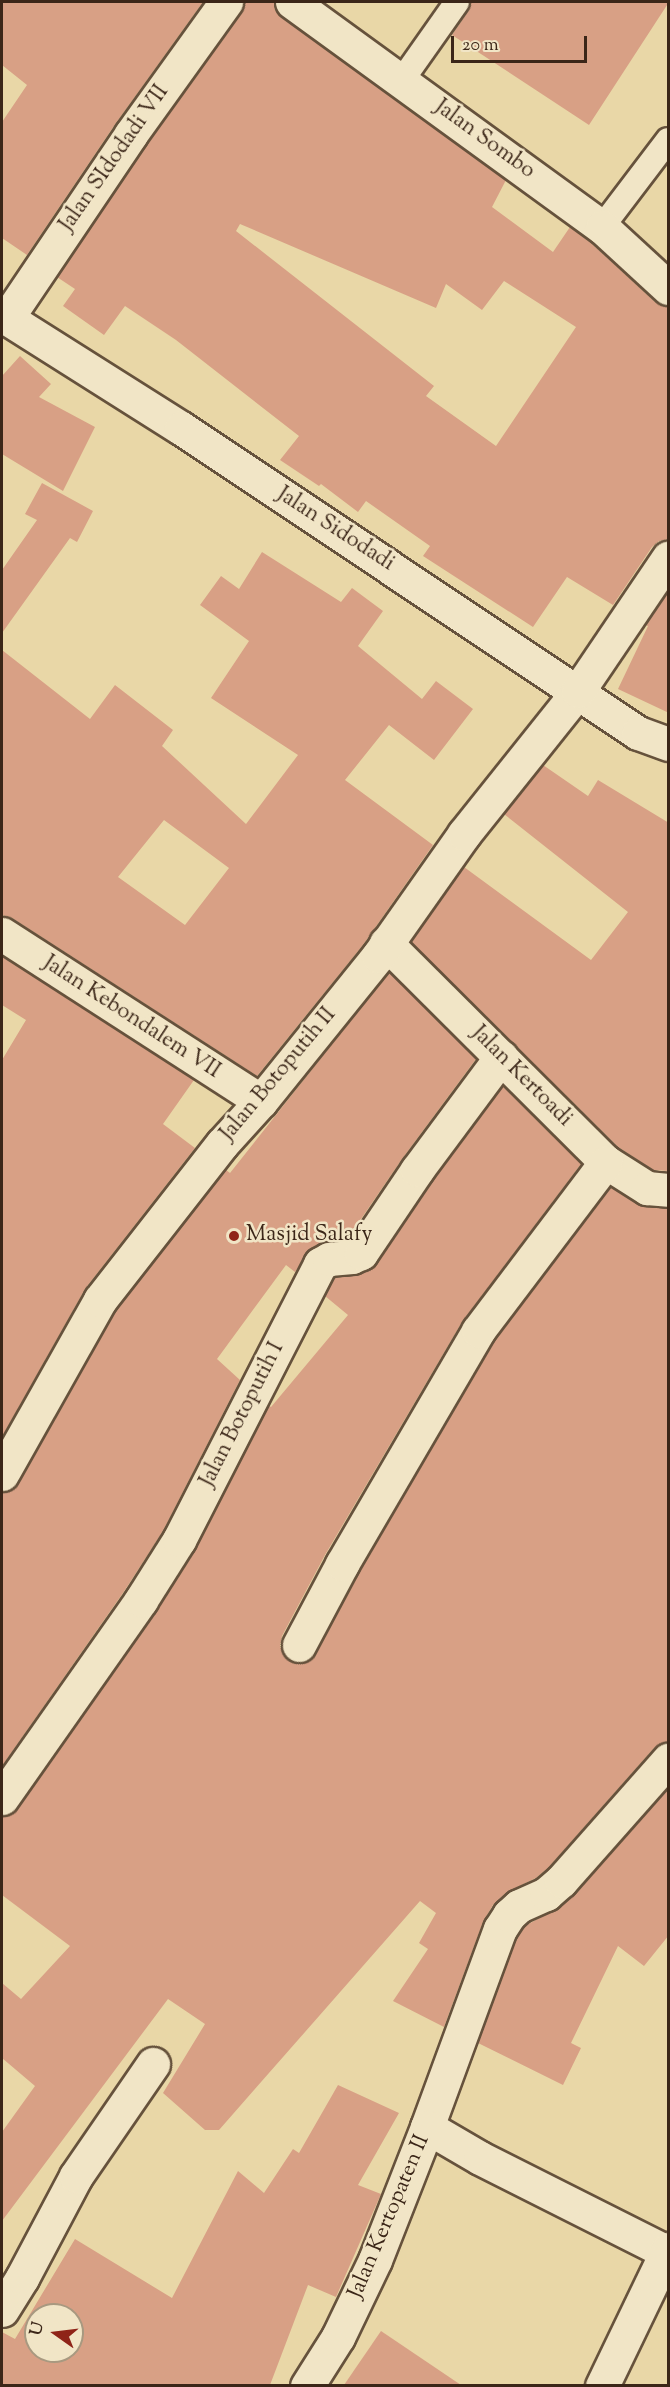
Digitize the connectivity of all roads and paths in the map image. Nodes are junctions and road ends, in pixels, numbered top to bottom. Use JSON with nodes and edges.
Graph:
{"nodes":[{"id":1,"x":226,"y":2,"type":"edge"},
{"id":2,"x":292,"y":2,"type":"edge"},
{"id":3,"x":457,"y":2,"type":"edge"},
{"id":4,"x":402,"y":80,"type":"junction"},
{"id":5,"x":669,"y":140,"type":"edge"},
{"id":6,"x":602,"y":226,"type":"junction"},
{"id":7,"x":669,"y":288,"type":"edge"},
{"id":8,"x":4,"y":316,"type":"edge"},
{"id":9,"x":669,"y":558,"type":"edge"},
{"id":10,"x":578,"y":691,"type":"junction"},
{"id":11,"x":669,"y":744,"type":"edge"},
{"id":12,"x":2,"y":934,"type":"edge"},
{"id":13,"x":386,"y":943,"type":"junction"},
{"id":14,"x":501,"y":1057,"type":"junction"},
{"id":15,"x":261,"y":1101,"type":"junction"},
{"id":16,"x":606,"y":1162,"type":"junction"},
{"id":17,"x":669,"y":1190,"type":"edge"},
{"id":18,"x":2,"y":1474,"type":"edge"},
{"id":19,"x":299,"y":1645,"type":"dead end"},
{"id":20,"x":669,"y":1760,"type":"edge"},
{"id":21,"x":2,"y":1798,"type":"edge"},
{"id":22,"x":153,"y":2064,"type":"dead end"},
{"id":23,"x":428,"y":2127,"type":"junction"},
{"id":24,"x":668,"y":2250,"type":"edge"},
{"id":25,"x":2,"y":2310,"type":"edge"},
{"id":26,"x":308,"y":2385,"type":"edge"},
{"id":27,"x":602,"y":2385,"type":"edge"}],
"edges":[{"from":1,"to":8,"type":"street","name":"Jalan SIdodadi VII"},
{"from":2,"to":4,"type":"street","name":"Jalan Sombo"},
{"from":3,"to":4,"type":"lane"},
{"from":4,"to":6,"type":"street","name":"Jalan Sombo"},
{"from":5,"to":6,"type":"lane"},
{"from":6,"to":7,"type":"street","name":"Jalan Sombo"},
{"from":8,"to":10,"type":"street","name":"Jalan Sidodadi"},
{"from":9,"to":10,"type":"street","name":"Jalan Botoputih II"},
{"from":10,"to":11,"type":"street","name":"Jalan Sidodadi"},
{"from":10,"to":13,"type":"street","name":"Jalan Botoputih II"},
{"from":12,"to":15,"type":"street","name":"Jalan Kebondalem VII"},
{"from":13,"to":14,"type":"street","name":"Jalan Kertoadi"},
{"from":13,"to":15,"type":"street","name":"Jalan Botoputih II"},
{"from":14,"to":16,"type":"street","name":"Jalan Kertoadi"},
{"from":14,"to":21,"type":"street","name":"Jalan Botoputih I"},
{"from":15,"to":18,"type":"street","name":"Jalan Botoputih II"},
{"from":16,"to":17,"type":"street","name":"Jalan Kertoadi"},
{"from":16,"to":19,"type":"street"},
{"from":20,"to":23,"type":"street"},
{"from":22,"to":25,"type":"street"},
{"from":23,"to":24,"type":"street","name":"Jalan Kertopaten II"},
{"from":23,"to":26,"type":"street","name":"Jalan Kertopaten II"},
{"from":24,"to":27,"type":"street"}]}
